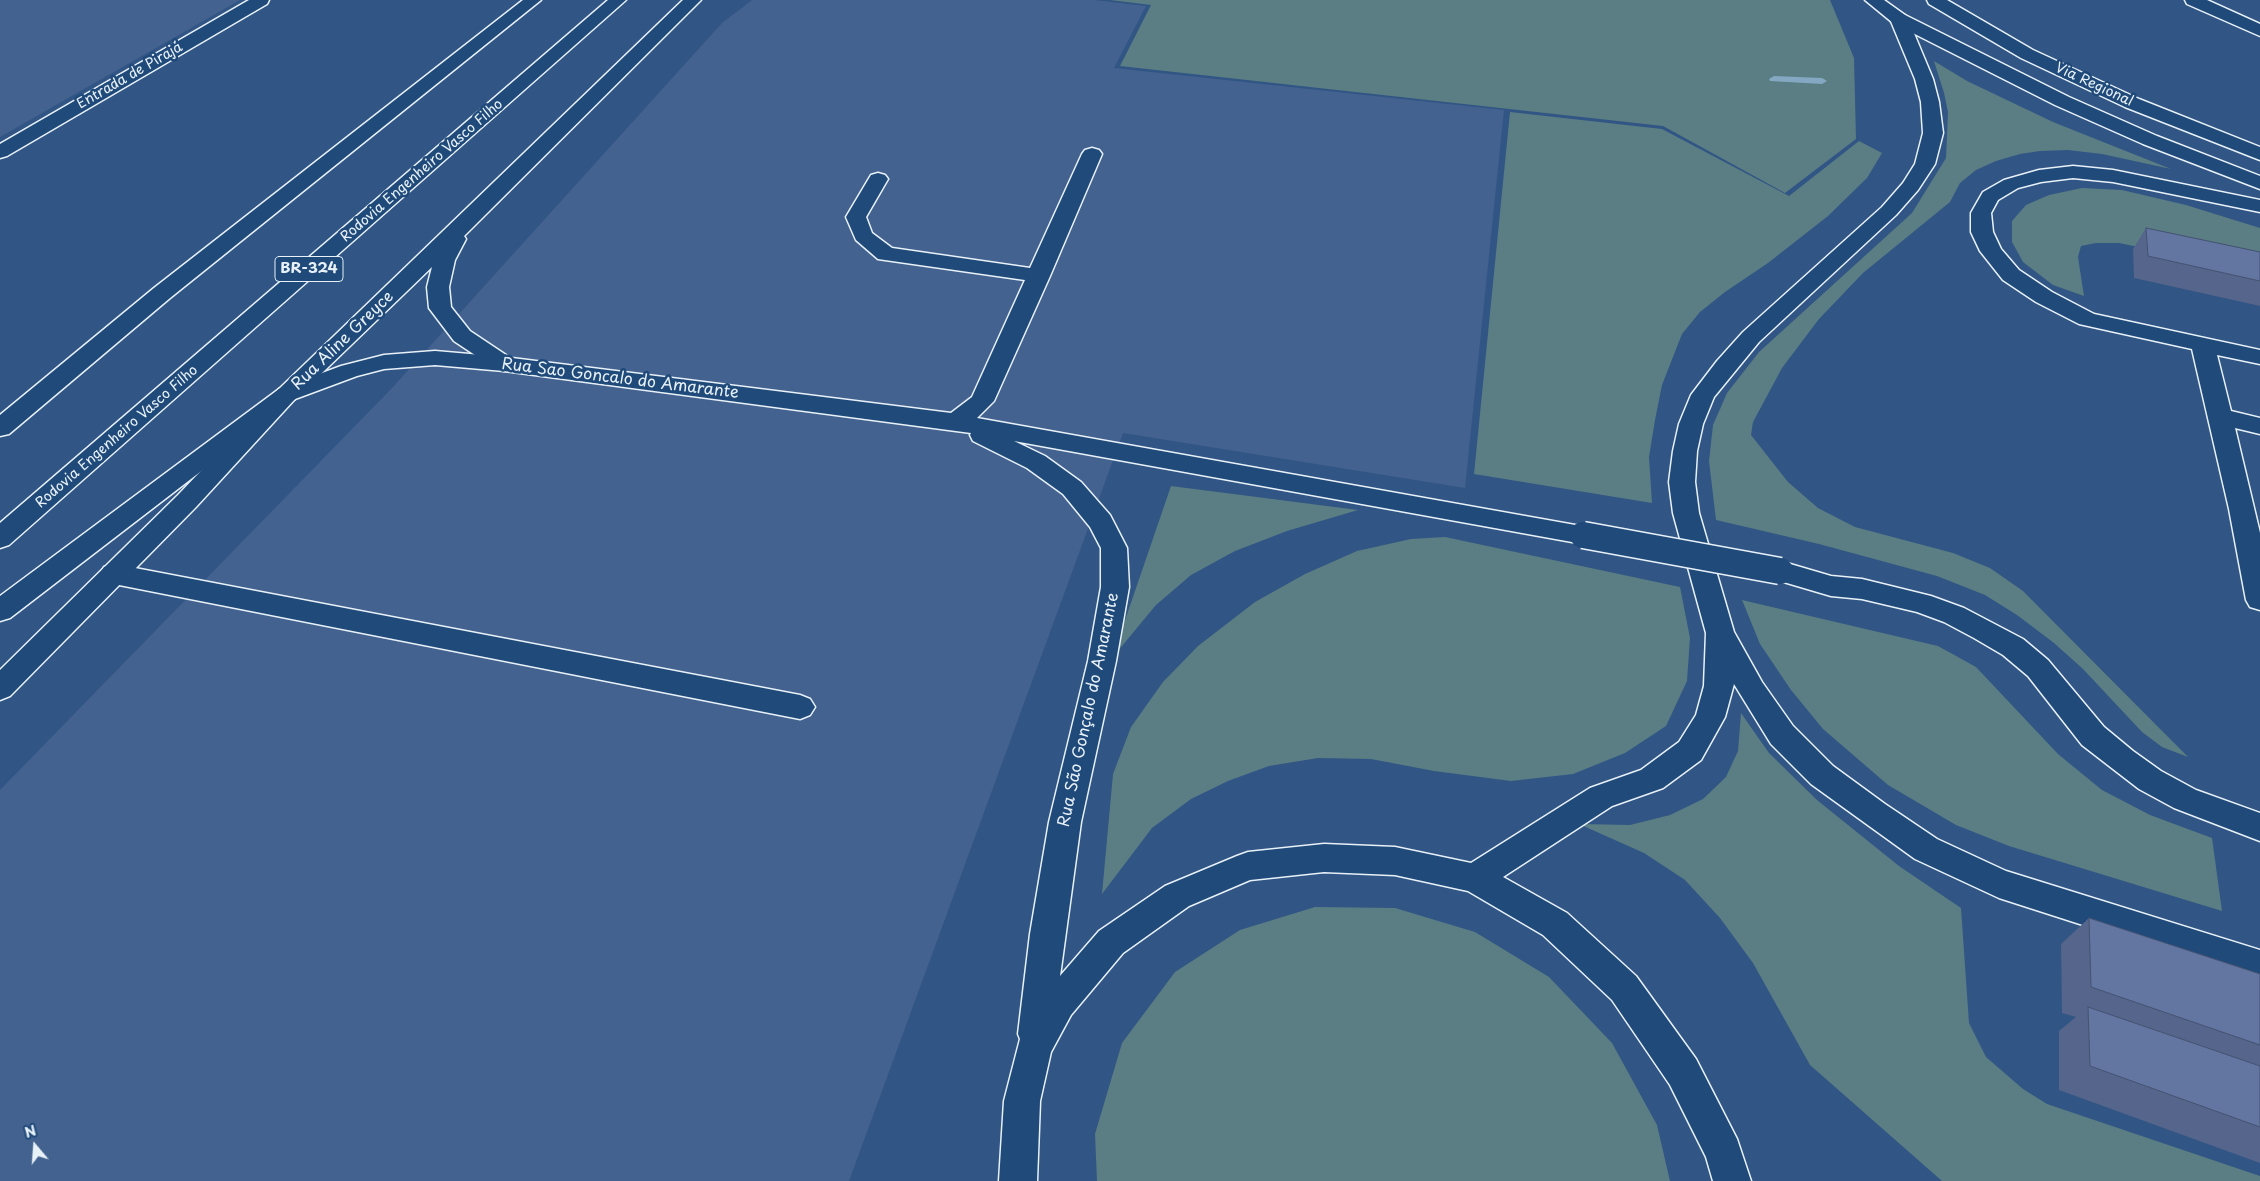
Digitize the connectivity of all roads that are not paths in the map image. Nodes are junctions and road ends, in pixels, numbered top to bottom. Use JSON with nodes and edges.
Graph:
{"nodes":[{"id":1,"x":261,"y":0,"type":"edge"},
{"id":2,"x":533,"y":0,"type":"edge"},
{"id":3,"x":618,"y":0,"type":"edge"},
{"id":4,"x":693,"y":0,"type":"edge"},
{"id":5,"x":1873,"y":0,"type":"edge"},
{"id":6,"x":1935,"y":0,"type":"edge"},
{"id":7,"x":2193,"y":0,"type":"edge"},
{"id":8,"x":1900,"y":19,"type":"junction"},
{"id":9,"x":2260,"y":31,"type":"edge"},
{"id":10,"x":0,"y":152,"type":"edge"},
{"id":11,"x":1092,"y":154,"type":"dead end"},
{"id":12,"x":2260,"y":154,"type":"edge"},
{"id":13,"x":878,"y":179,"type":"dead end"},
{"id":14,"x":2260,"y":183,"type":"edge"},
{"id":15,"x":2260,"y":206,"type":"edge"},
{"id":16,"x":462,"y":228,"type":"junction"},
{"id":17,"x":1039,"y":276,"type":"junction"},
{"id":18,"x":2202,"y":345,"type":"junction"},
{"id":19,"x":2260,"y":358,"type":"edge"},
{"id":20,"x":504,"y":364,"type":"junction"},
{"id":21,"x":57,"y":381,"type":"junction"},
{"id":22,"x":287,"y":394,"type":"junction"},
{"id":23,"x":2219,"y":416,"type":"junction"},
{"id":24,"x":0,"y":422,"type":"edge"},
{"id":25,"x":956,"y":422,"type":"junction"},
{"id":26,"x":2260,"y":426,"type":"edge"},
{"id":27,"x":0,"y":428,"type":"edge"},
{"id":28,"x":2251,"y":512,"type":"edge"},
{"id":29,"x":0,"y":538,"type":"edge"},
{"id":30,"x":114,"y":574,"type":"junction"},
{"id":31,"x":2260,"y":600,"type":"edge"},
{"id":32,"x":0,"y":611,"type":"edge"},
{"id":33,"x":1720,"y":633,"type":"junction"},
{"id":34,"x":0,"y":688,"type":"edge"},
{"id":35,"x":800,"y":707,"type":"dead end"},
{"id":36,"x":2260,"y":827,"type":"edge"},
{"id":37,"x":1474,"y":878,"type":"junction"},
{"id":38,"x":2260,"y":966,"type":"edge"},
{"id":39,"x":1034,"y":1048,"type":"junction"},
{"id":40,"x":1728,"y":1167,"type":"edge"},
{"id":41,"x":1014,"y":1170,"type":"edge"},
{"id":42,"x":1747,"y":1181,"type":"edge"}],
"edges":[{"from":1,"to":10,"type":"main road","name":"Entrada de Pirajá"},
{"from":2,"to":21,"type":"main road"},
{"from":3,"to":29,"type":"main road","name":"Rodovia Engenheiro Vasco Filho","number":"BR-324"},
{"from":4,"to":16,"type":"main road","name":"Rua Aline Greyce"},
{"from":5,"to":8,"type":"main road"},
{"from":6,"to":12,"type":"main road","name":"Via Regional"},
{"from":7,"to":9,"type":"main road"},
{"from":8,"to":14,"type":"main road"},
{"from":8,"to":33,"type":"main road"},
{"from":11,"to":17,"type":"main road"},
{"from":13,"to":17,"type":"main road"},
{"from":15,"to":18,"type":"main road"},
{"from":16,"to":20,"type":"main road"},
{"from":16,"to":22,"type":"main road","name":"Rua Aline Greyce"},
{"from":17,"to":25,"type":"main road"},
{"from":18,"to":19,"type":"main road"},
{"from":18,"to":23,"type":"main road"},
{"from":20,"to":22,"type":"main road","name":"Rua Sao Goncalo do Amarante"},
{"from":20,"to":25,"type":"main road","name":"Rua Sao Goncalo do Amarante"},
{"from":21,"to":24,"type":"main road"},
{"from":21,"to":27,"type":"main road"},
{"from":22,"to":30,"type":"main road","name":"Rua Aline Greyce"},
{"from":22,"to":32,"type":"main road"},
{"from":23,"to":26,"type":"main road"},
{"from":23,"to":28,"type":"main road"},
{"from":25,"to":36,"type":"main road","name":"Rua Sao Goncalo do Amarante","bridge":true},
{"from":25,"to":39,"type":"main road","name":"Rua São Gonçalo do Amarante"},
{"from":28,"to":31,"type":"main road"},
{"from":30,"to":34,"type":"main road","name":"Rua Aline Greyce"},
{"from":30,"to":35,"type":"main road"},
{"from":33,"to":37,"type":"main road"},
{"from":33,"to":38,"type":"main road"},
{"from":37,"to":39,"type":"main road"},
{"from":37,"to":40,"type":"main road"},
{"from":39,"to":41,"type":"main road"},
{"from":40,"to":42,"type":"main road"}]}
